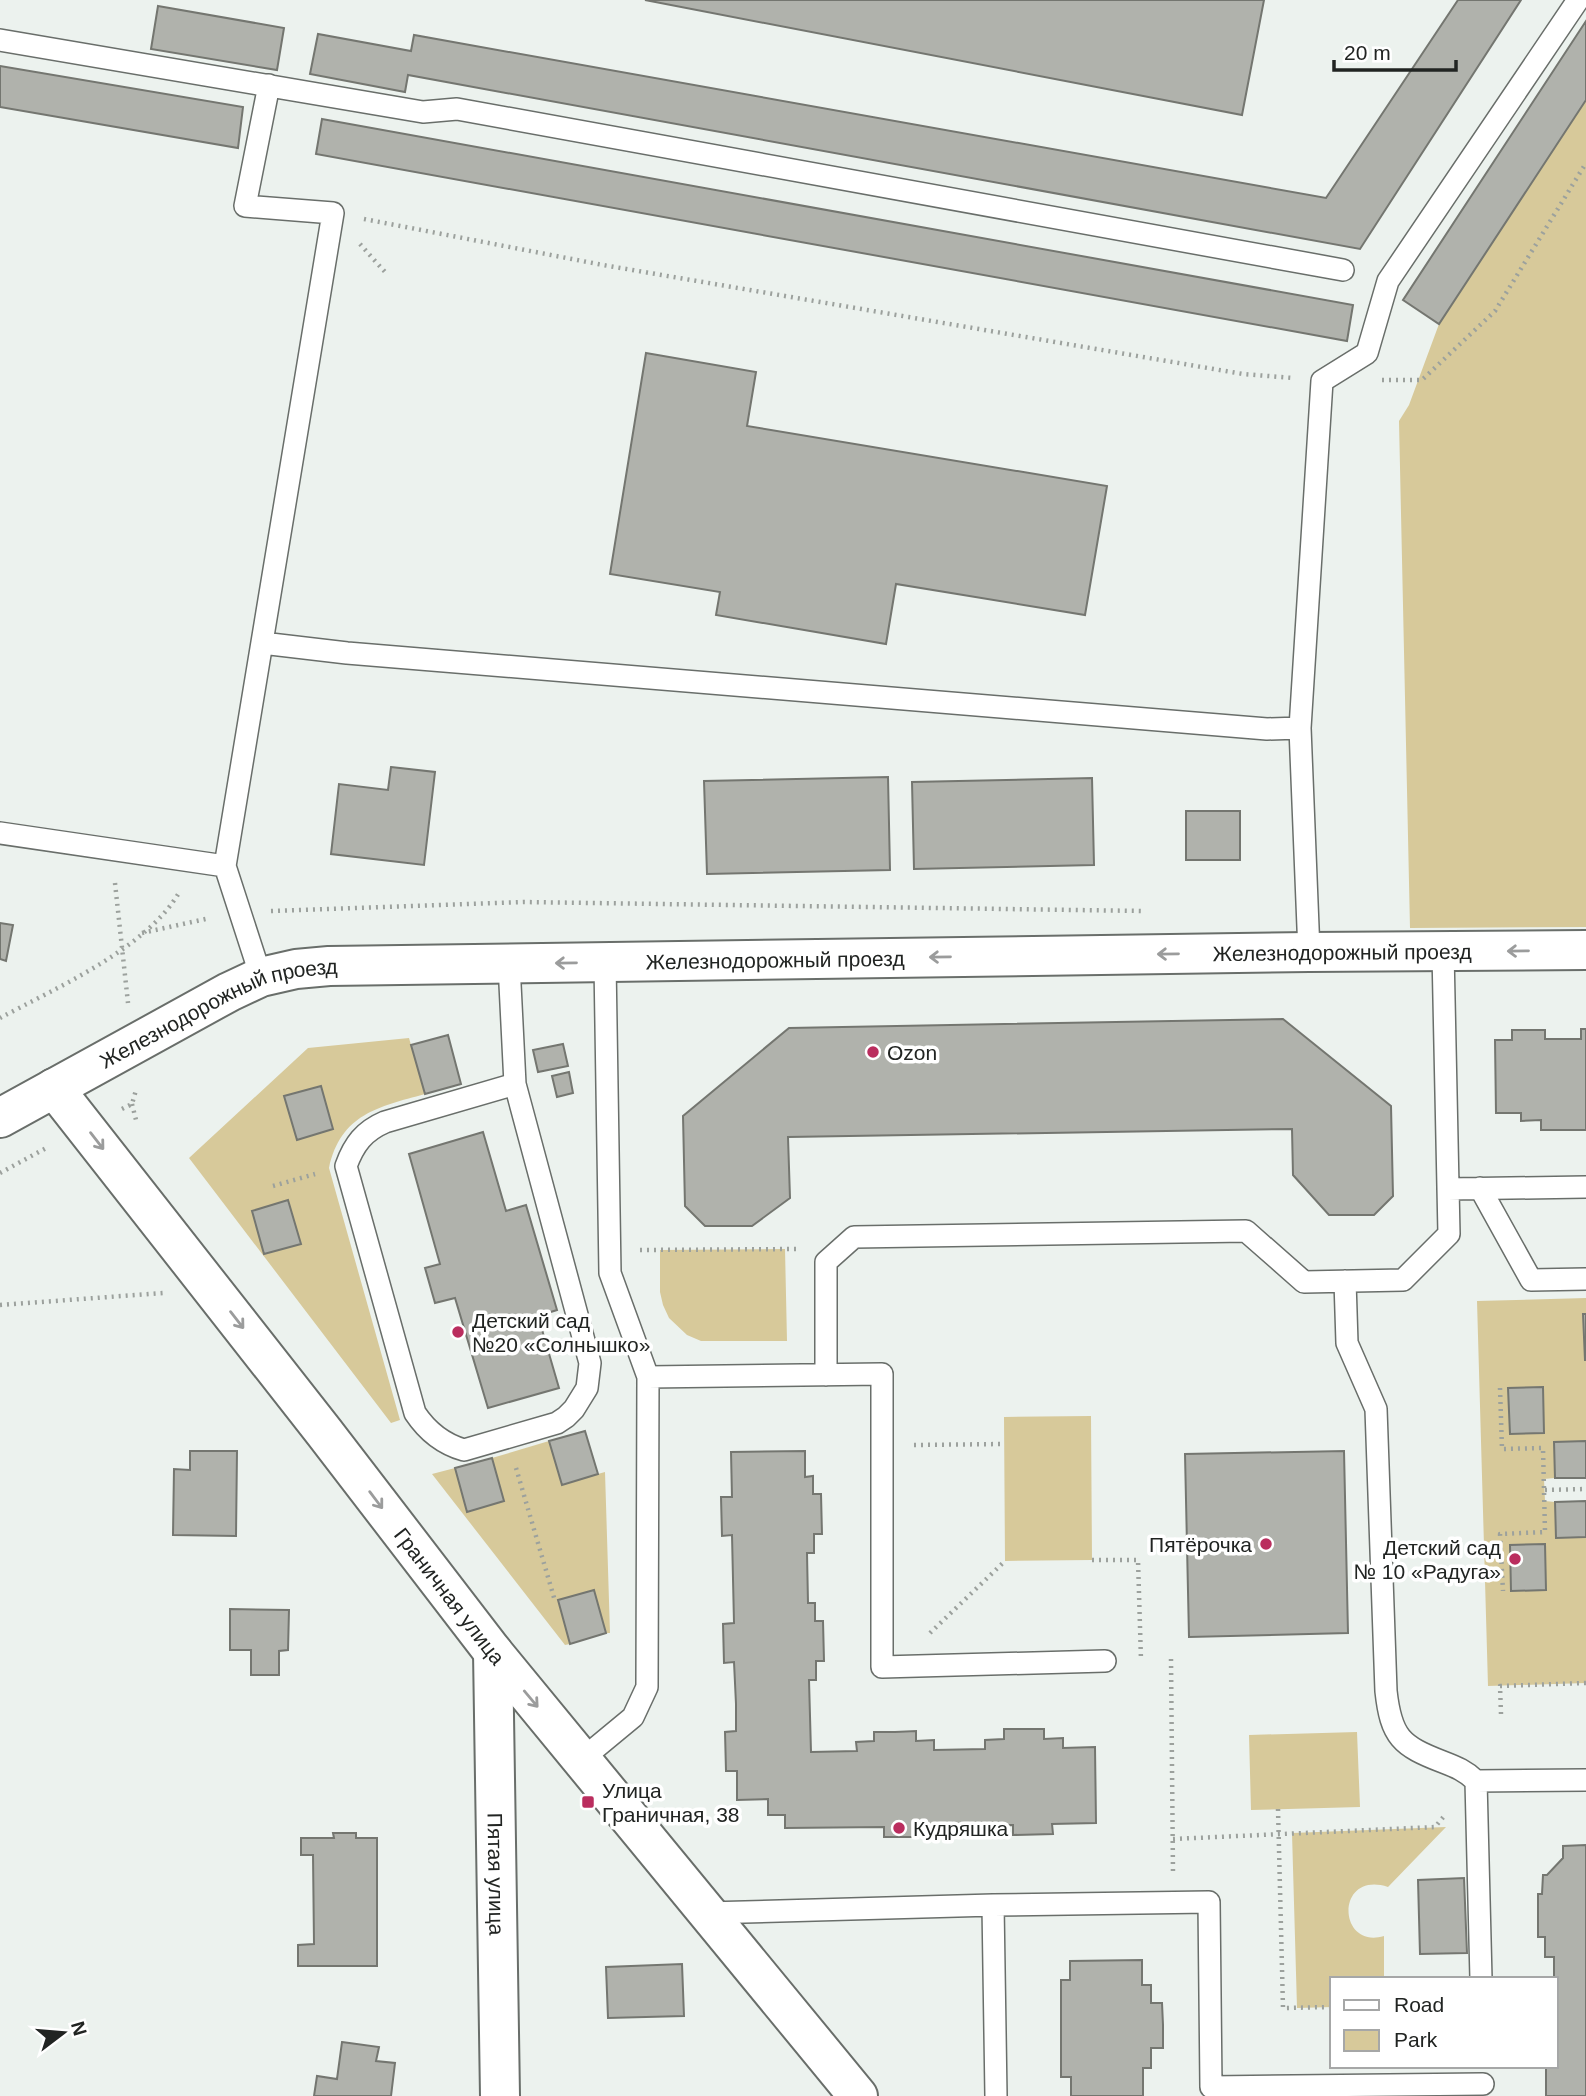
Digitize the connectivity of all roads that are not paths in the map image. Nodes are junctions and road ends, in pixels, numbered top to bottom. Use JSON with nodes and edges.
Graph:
{"nodes":[{"id":1,"x":1578,"y":0,"type":"edge"},
{"id":2,"x":0,"y":40,"type":"edge"},
{"id":3,"x":269,"y":85,"type":"junction"},
{"id":4,"x":1343,"y":270,"type":"dead end"},
{"id":5,"x":262,"y":643,"type":"junction"},
{"id":6,"x":1300,"y":728,"type":"junction"},
{"id":7,"x":0,"y":833,"type":"edge"},
{"id":8,"x":225,"y":866,"type":"junction"},
{"id":9,"x":1586,"y":950,"type":"edge"},
{"id":10,"x":1309,"y":952,"type":"junction"},
{"id":11,"x":1443,"y":952,"type":"junction"},
{"id":12,"x":605,"y":963,"type":"junction"},
{"id":13,"x":509,"y":964,"type":"junction"},
{"id":14,"x":261,"y":977,"type":"junction"},
{"id":15,"x":515,"y":1084,"type":"junction"},
{"id":16,"x":54,"y":1088,"type":"junction"},
{"id":17,"x":0,"y":1118,"type":"edge"},
{"id":18,"x":1586,"y":1187,"type":"edge"},
{"id":19,"x":1480,"y":1188,"type":"junction"},
{"id":20,"x":1448,"y":1189,"type":"junction"},
{"id":21,"x":1586,"y":1279,"type":"edge"},
{"id":22,"x":1345,"y":1281,"type":"junction"},
{"id":23,"x":826,"y":1375,"type":"junction"},
{"id":24,"x":648,"y":1377,"type":"junction"},
{"id":25,"x":493,"y":1652,"type":"junction"},
{"id":26,"x":1105,"y":1661,"type":"dead end"},
{"id":27,"x":581,"y":1760,"type":"junction"},
{"id":28,"x":1586,"y":1780,"type":"edge"},
{"id":29,"x":1476,"y":1781,"type":"junction"},
{"id":30,"x":993,"y":1905,"type":"junction"},
{"id":31,"x":706,"y":1913,"type":"junction"},
{"id":32,"x":1481,"y":1977,"type":"edge"},
{"id":33,"x":1483,"y":2082,"type":"edge"},
{"id":34,"x":500,"y":2096,"type":"edge"},
{"id":35,"x":858,"y":2096,"type":"edge"},
{"id":36,"x":996,"y":2096,"type":"edge"}],
"edges":[{"from":1,"to":6,"type":"lane"},
{"from":2,"to":3,"type":"lane"},
{"from":3,"to":4,"type":"lane"},
{"from":3,"to":5,"type":"lane"},
{"from":5,"to":6,"type":"lane"},
{"from":5,"to":8,"type":"lane"},
{"from":6,"to":10,"type":"lane"},
{"from":7,"to":8,"type":"lane"},
{"from":8,"to":14,"type":"lane"},
{"from":9,"to":11,"type":"street","name":"Железнодорожный проезд","one_way":true},
{"from":10,"to":11,"type":"street","name":"Железнодорожный проезд"},
{"from":10,"to":12,"type":"street","name":"Железнодорожный проезд","one_way":true},
{"from":11,"to":20,"type":"lane"},
{"from":12,"to":13,"type":"street","name":"Железнодорожный проезд","one_way":true},
{"from":12,"to":24,"type":"lane"},
{"from":13,"to":14,"type":"street","name":"Железнодорожный проезд"},
{"from":13,"to":15,"type":"lane"},
{"from":14,"to":16,"type":"street","name":"Железнодорожный проезд"},
{"from":15,"to":15,"type":"lane"},
{"from":16,"to":17,"type":"street","name":"Железнодорожный проезд"},
{"from":16,"to":25,"type":"street","name":"Граничная улица","one_way":true},
{"from":18,"to":19,"type":"lane"},
{"from":19,"to":20,"type":"lane"},
{"from":19,"to":21,"type":"lane"},
{"from":20,"to":22,"type":"lane"},
{"from":22,"to":23,"type":"lane"},
{"from":22,"to":29,"type":"lane"},
{"from":23,"to":24,"type":"lane"},
{"from":23,"to":26,"type":"lane"},
{"from":24,"to":27,"type":"lane"},
{"from":25,"to":27,"type":"street","name":"Граничная улица","one_way":true},
{"from":25,"to":34,"type":"street","name":"Пятая улица"},
{"from":27,"to":31,"type":"street","name":"Граничная улица"},
{"from":28,"to":29,"type":"lane"},
{"from":29,"to":32,"type":"lane"},
{"from":30,"to":31,"type":"lane"},
{"from":30,"to":33,"type":"lane"},
{"from":30,"to":36,"type":"lane"},
{"from":31,"to":35,"type":"street","name":"Граничная улица"}]}
